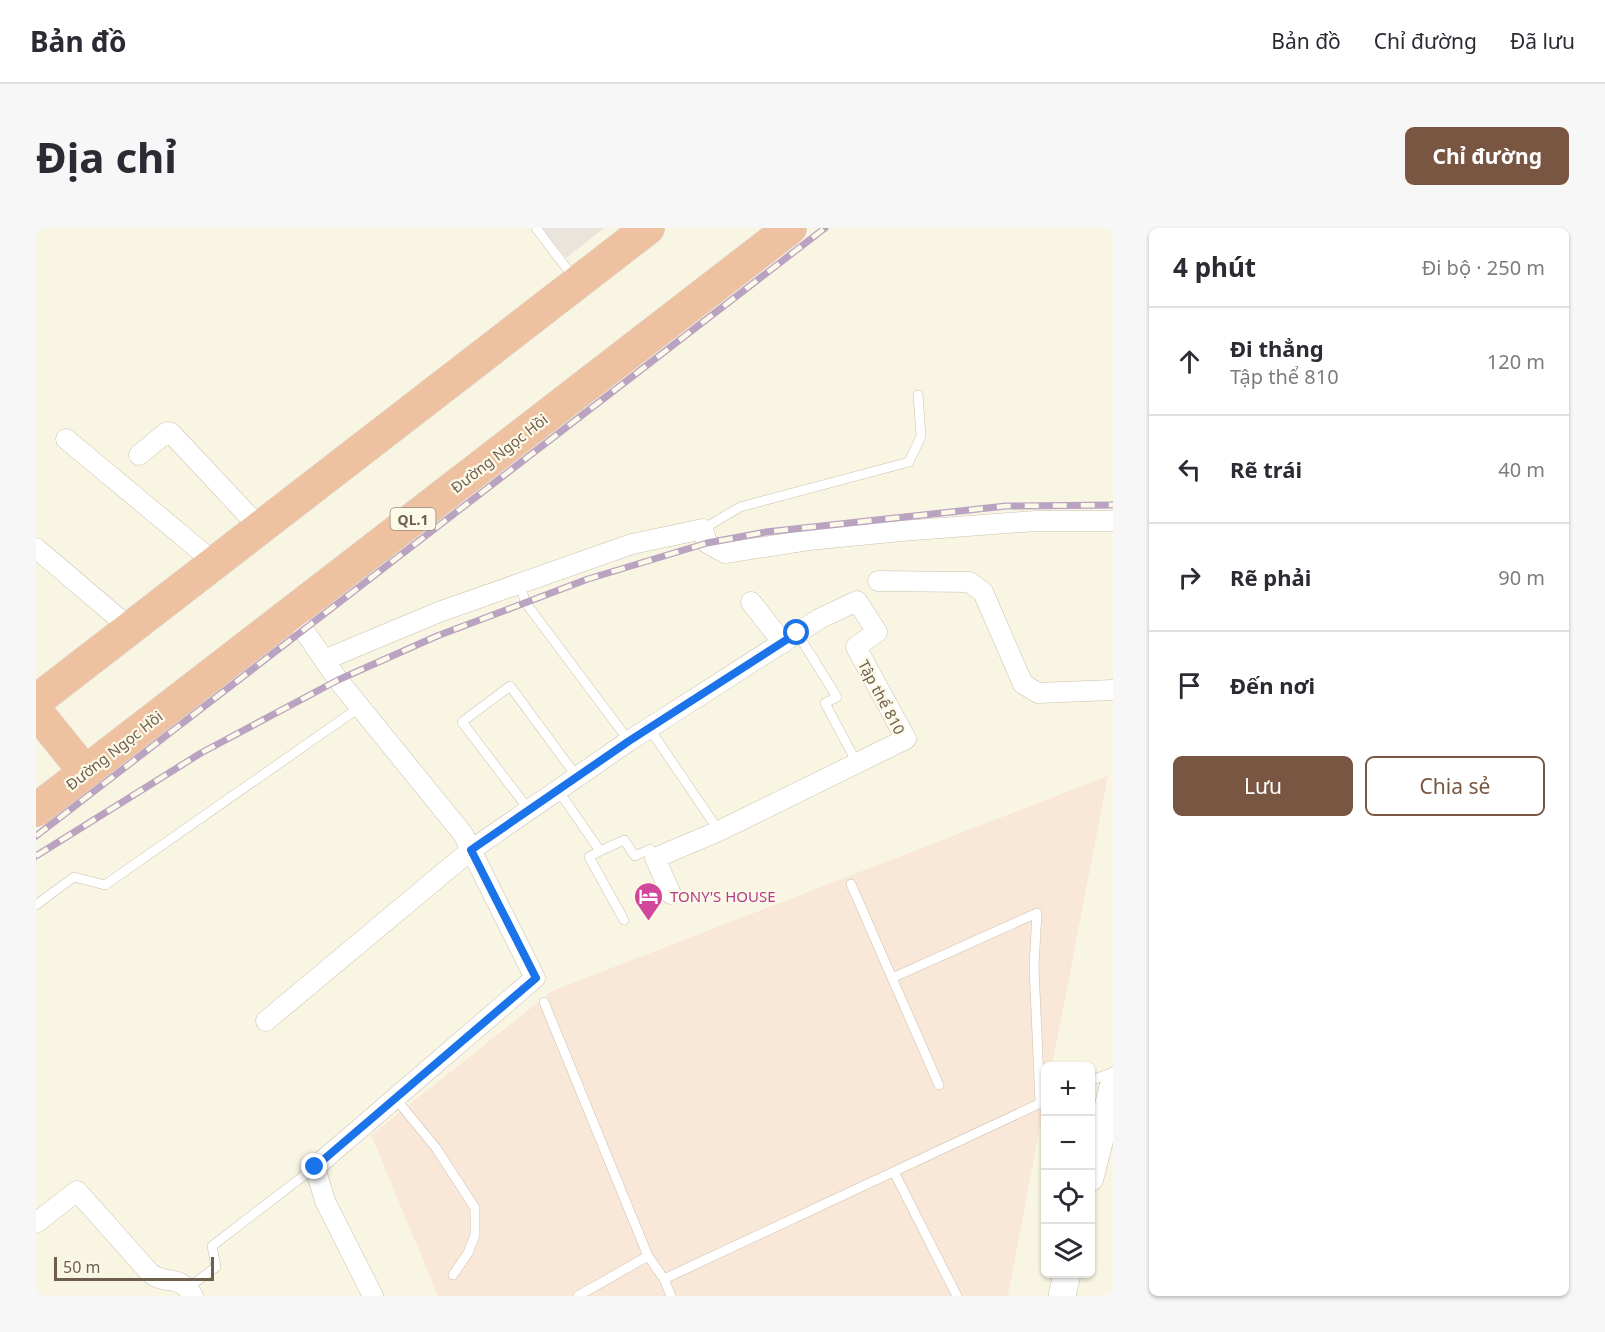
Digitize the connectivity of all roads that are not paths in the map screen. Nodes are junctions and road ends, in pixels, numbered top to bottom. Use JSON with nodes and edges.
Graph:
{"nodes":[{"id":1,"x":536,"y":228,"type":"edge"},
{"id":2,"x":648,"y":228,"type":"edge"},
{"id":3,"x":790,"y":228,"type":"edge"},
{"id":4,"x":578,"y":283,"type":"junction"},
{"id":5,"x":918,"y":395,"type":"dead end"},
{"id":6,"x":66,"y":439,"type":"dead end"},
{"id":7,"x":139,"y":455,"type":"dead end"},
{"id":8,"x":1113,"y":521,"type":"edge"},
{"id":9,"x":260,"y":528,"type":"junction"},
{"id":10,"x":702,"y":529,"type":"junction"},
{"id":11,"x":36,"y":548,"type":"edge"},
{"id":12,"x":215,"y":563,"type":"junction"},
{"id":13,"x":878,"y":581,"type":"dead end"},
{"id":14,"x":520,"y":584,"type":"junction"},
{"id":15,"x":751,"y":602,"type":"dead end"},
{"id":16,"x":292,"y":613,"type":"junction"},
{"id":17,"x":130,"y":628,"type":"junction"},
{"id":18,"x":790,"y":638,"type":"junction"},
{"id":19,"x":324,"y":660,"type":"junction"},
{"id":20,"x":1113,"y":690,"type":"edge"},
{"id":21,"x":36,"y":701,"type":"edge"},
{"id":22,"x":360,"y":707,"type":"junction"},
{"id":23,"x":36,"y":711,"type":"edge"},
{"id":24,"x":650,"y":728,"type":"junction"},
{"id":25,"x":629,"y":741,"type":"junction"},
{"id":26,"x":857,"y":764,"type":"junction"},
{"id":27,"x":86,"y":772,"type":"junction"},
{"id":28,"x":577,"y":777,"type":"junction"},
{"id":29,"x":558,"y":790,"type":"junction"},
{"id":30,"x":36,"y":810,"type":"edge"},
{"id":31,"x":529,"y":810,"type":"junction"},
{"id":32,"x":719,"y":831,"type":"junction"},
{"id":33,"x":471,"y":850,"type":"junction"},
{"id":34,"x":600,"y":851,"type":"junction"},
{"id":35,"x":655,"y":858,"type":"junction"},
{"id":36,"x":851,"y":884,"type":"dead end"},
{"id":37,"x":671,"y":894,"type":"dead end"},
{"id":38,"x":36,"y":905,"type":"edge"},
{"id":39,"x":624,"y":920,"type":"dead end"},
{"id":40,"x":892,"y":978,"type":"junction"},
{"id":41,"x":544,"y":1002,"type":"dead end"},
{"id":42,"x":266,"y":1021,"type":"dead end"},
{"id":43,"x":1041,"y":1071,"type":"edge"},
{"id":44,"x":1113,"y":1072,"type":"edge"},
{"id":45,"x":1095,"y":1079,"type":"edge"},
{"id":46,"x":939,"y":1085,"type":"dead end"},
{"id":47,"x":1113,"y":1087,"type":"edge"},
{"id":48,"x":396,"y":1099,"type":"junction"},
{"id":49,"x":1041,"y":1102,"type":"edge"},
{"id":50,"x":315,"y":1167,"type":"junction"},
{"id":51,"x":1092,"y":1170,"type":"edge"},
{"id":52,"x":894,"y":1172,"type":"junction"},
{"id":53,"x":36,"y":1223,"type":"edge"},
{"id":54,"x":648,"y":1256,"type":"junction"},
{"id":55,"x":453,"y":1275,"type":"dead end"},
{"id":56,"x":1066,"y":1278,"type":"edge"},
{"id":57,"x":664,"y":1279,"type":"junction"},
{"id":58,"x":191,"y":1292,"type":"edge"},
{"id":59,"x":373,"y":1296,"type":"edge"},
{"id":60,"x":578,"y":1296,"type":"edge"},
{"id":61,"x":671,"y":1296,"type":"edge"},
{"id":62,"x":957,"y":1296,"type":"edge"},
{"id":63,"x":1062,"y":1296,"type":"edge"}],
"edges":[{"from":1,"to":4,"type":"lane"},
{"from":2,"to":4,"type":"highway"},
{"from":3,"to":16,"type":"highway","name":"Đường Ngọc Hồi","number":"QL.1"},
{"from":4,"to":9,"type":"highway"},
{"from":5,"to":10,"type":"lane"},
{"from":6,"to":12,"type":"street"},
{"from":7,"to":9,"type":"street"},
{"from":8,"to":10,"type":"street"},
{"from":9,"to":12,"type":"highway"},
{"from":10,"to":14,"type":"street"},
{"from":11,"to":17,"type":"street"},
{"from":12,"to":17,"type":"highway"},
{"from":13,"to":20,"type":"street"},
{"from":14,"to":19,"type":"street"},
{"from":14,"to":25,"type":"lane"},
{"from":15,"to":18,"type":"street"},
{"from":16,"to":19,"type":"street"},
{"from":16,"to":27,"type":"highway","name":"Đường Ngọc Hồi","number":"QL.1"},
{"from":17,"to":21,"type":"highway"},
{"from":18,"to":24,"type":"street","name":"Tập thể 810"},
{"from":18,"to":26,"type":"lane"},
{"from":18,"to":26,"type":"street","name":"Tập thể 810"},
{"from":19,"to":22,"type":"street"},
{"from":22,"to":33,"type":"street"},
{"from":22,"to":38,"type":"lane"},
{"from":23,"to":27,"type":"highway"},
{"from":24,"to":25,"type":"street","name":"Tập thể 810"},
{"from":24,"to":32,"type":"lane"},
{"from":25,"to":28,"type":"street","name":"Tập thể 810"},
{"from":26,"to":32,"type":"street","name":"Tập thể 810"},
{"from":27,"to":30,"type":"highway","name":"Đường Ngọc Hồi","number":"QL.1"},
{"from":28,"to":29,"type":"street","name":"Tập thể 810"},
{"from":28,"to":31,"type":"lane"},
{"from":29,"to":31,"type":"street","name":"Tập thể 810"},
{"from":29,"to":34,"type":"lane"},
{"from":31,"to":33,"type":"street","name":"Tập thể 810"},
{"from":32,"to":35,"type":"street","name":"Tập thể 810"},
{"from":33,"to":42,"type":"street","name":"Tập thể 810"},
{"from":33,"to":48,"type":"street"},
{"from":34,"to":35,"type":"lane"},
{"from":34,"to":39,"type":"lane"},
{"from":35,"to":37,"type":"street"},
{"from":36,"to":40,"type":"lane"},
{"from":40,"to":43,"type":"lane"},
{"from":40,"to":46,"type":"lane"},
{"from":41,"to":54,"type":"lane"},
{"from":44,"to":45,"type":"lane"},
{"from":47,"to":51,"type":"street"},
{"from":48,"to":50,"type":"street"},
{"from":48,"to":55,"type":"lane"},
{"from":49,"to":52,"type":"lane"},
{"from":50,"to":58,"type":"lane"},
{"from":50,"to":59,"type":"street"},
{"from":52,"to":57,"type":"lane"},
{"from":52,"to":62,"type":"lane"},
{"from":53,"to":58,"type":"street"},
{"from":54,"to":57,"type":"lane"},
{"from":54,"to":60,"type":"lane"},
{"from":56,"to":63,"type":"street"},
{"from":57,"to":61,"type":"lane"}]}
